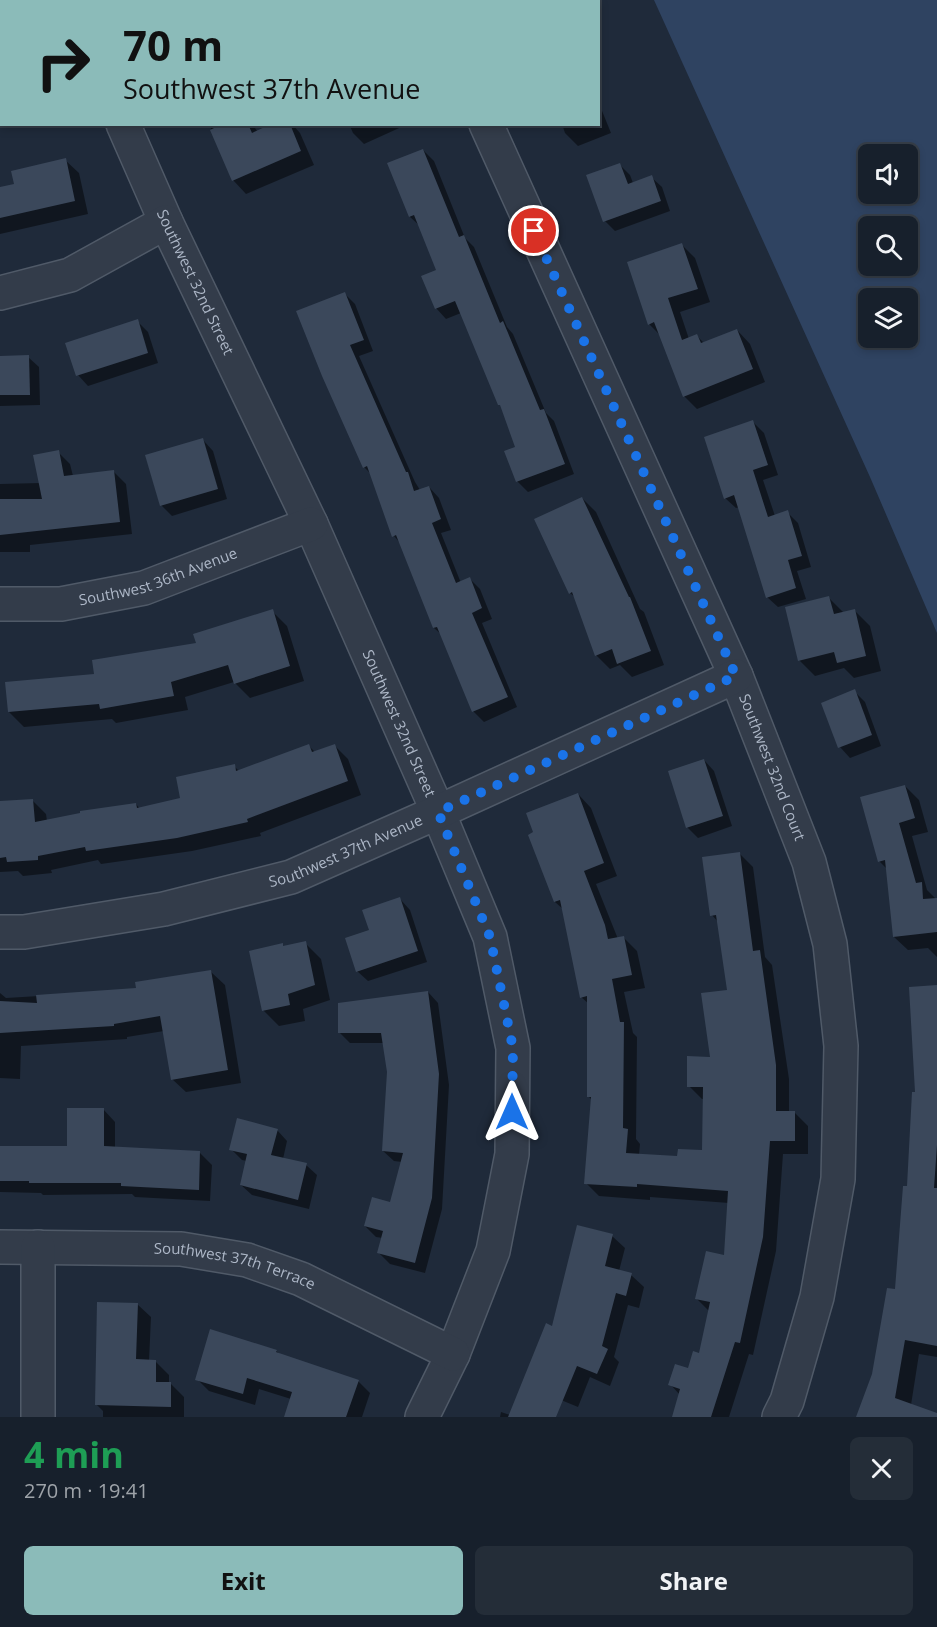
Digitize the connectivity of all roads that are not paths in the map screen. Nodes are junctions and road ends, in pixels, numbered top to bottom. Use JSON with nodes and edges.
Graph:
{"nodes":[{"id":1,"x":124,"y":126,"type":"edge"},
{"id":2,"x":487,"y":126,"type":"edge"},
{"id":3,"x":166,"y":222,"type":"junction"},
{"id":4,"x":0,"y":293,"type":"edge"},
{"id":5,"x":311,"y":524,"type":"junction"},
{"id":6,"x":0,"y":604,"type":"edge"},
{"id":7,"x":736,"y":676,"type":"junction"},
{"id":8,"x":438,"y":812,"type":"junction"},
{"id":9,"x":0,"y":932,"type":"edge"},
{"id":10,"x":0,"y":1246,"type":"edge"},
{"id":11,"x":38,"y":1247,"type":"junction"},
{"id":12,"x":453,"y":1354,"type":"junction"},
{"id":13,"x":38,"y":1417,"type":"edge"},
{"id":14,"x":422,"y":1417,"type":"edge"},
{"id":15,"x":779,"y":1417,"type":"edge"}],
"edges":[{"from":1,"to":3,"type":"street","name":"Southwest 32nd Street"},
{"from":2,"to":7,"type":"street","name":"Southwest 32nd Court"},
{"from":3,"to":4,"type":"street"},
{"from":3,"to":5,"type":"street","name":"Southwest 32nd Street"},
{"from":5,"to":6,"type":"street","name":"Southwest 36th Avenue"},
{"from":5,"to":8,"type":"street","name":"Southwest 32nd Street"},
{"from":7,"to":8,"type":"street","name":"Southwest 37th Avenue"},
{"from":7,"to":15,"type":"street","name":"Southwest 32nd Court"},
{"from":8,"to":9,"type":"street","name":"Southwest 37th Avenue"},
{"from":8,"to":12,"type":"street","name":"Southwest 32nd Street"},
{"from":10,"to":11,"type":"street","name":"Southwest 37th Terrace"},
{"from":11,"to":12,"type":"street","name":"Southwest 37th Terrace"},
{"from":11,"to":13,"type":"street"},
{"from":12,"to":14,"type":"street","name":"Southwest 32nd Street"}]}
